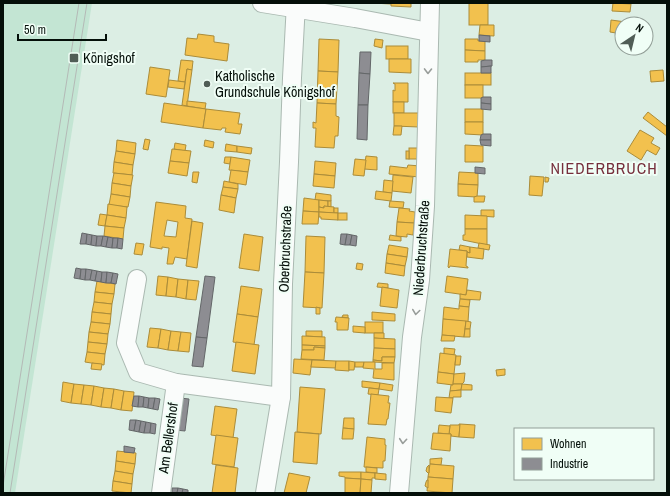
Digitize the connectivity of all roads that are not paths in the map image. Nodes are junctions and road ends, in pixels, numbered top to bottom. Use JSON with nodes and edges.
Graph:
{"nodes":[{"id":1,"x":262,"y":3,"type":"edge"},
{"id":2,"x":430,"y":3,"type":"edge"},
{"id":3,"x":296,"y":6,"type":"edge"},
{"id":4,"x":429,"y":32,"type":"junction"},
{"id":5,"x":137,"y":279,"type":"dead end"},
{"id":6,"x":176,"y":383,"type":"junction"},
{"id":7,"x":280,"y":397,"type":"junction"},
{"id":8,"x":161,"y":493,"type":"edge"},
{"id":9,"x":265,"y":493,"type":"edge"},
{"id":10,"x":399,"y":493,"type":"edge"}],
"edges":[{"from":1,"to":3,"type":"street"},
{"from":2,"to":4,"type":"street","name":"Niederbruchstraße"},
{"from":3,"to":4,"type":"street"},
{"from":3,"to":7,"type":"street","name":"Oberbruchstraße"},
{"from":4,"to":10,"type":"street","name":"Niederbruchstraße","one_way":true},
{"from":5,"to":6,"type":"street","name":"Am Bellershof"},
{"from":6,"to":7,"type":"street","name":"Am Bellershof"},
{"from":6,"to":8,"type":"street","name":"Am Bellershof"},
{"from":7,"to":9,"type":"street","name":"Oberbruchstraße"}]}
